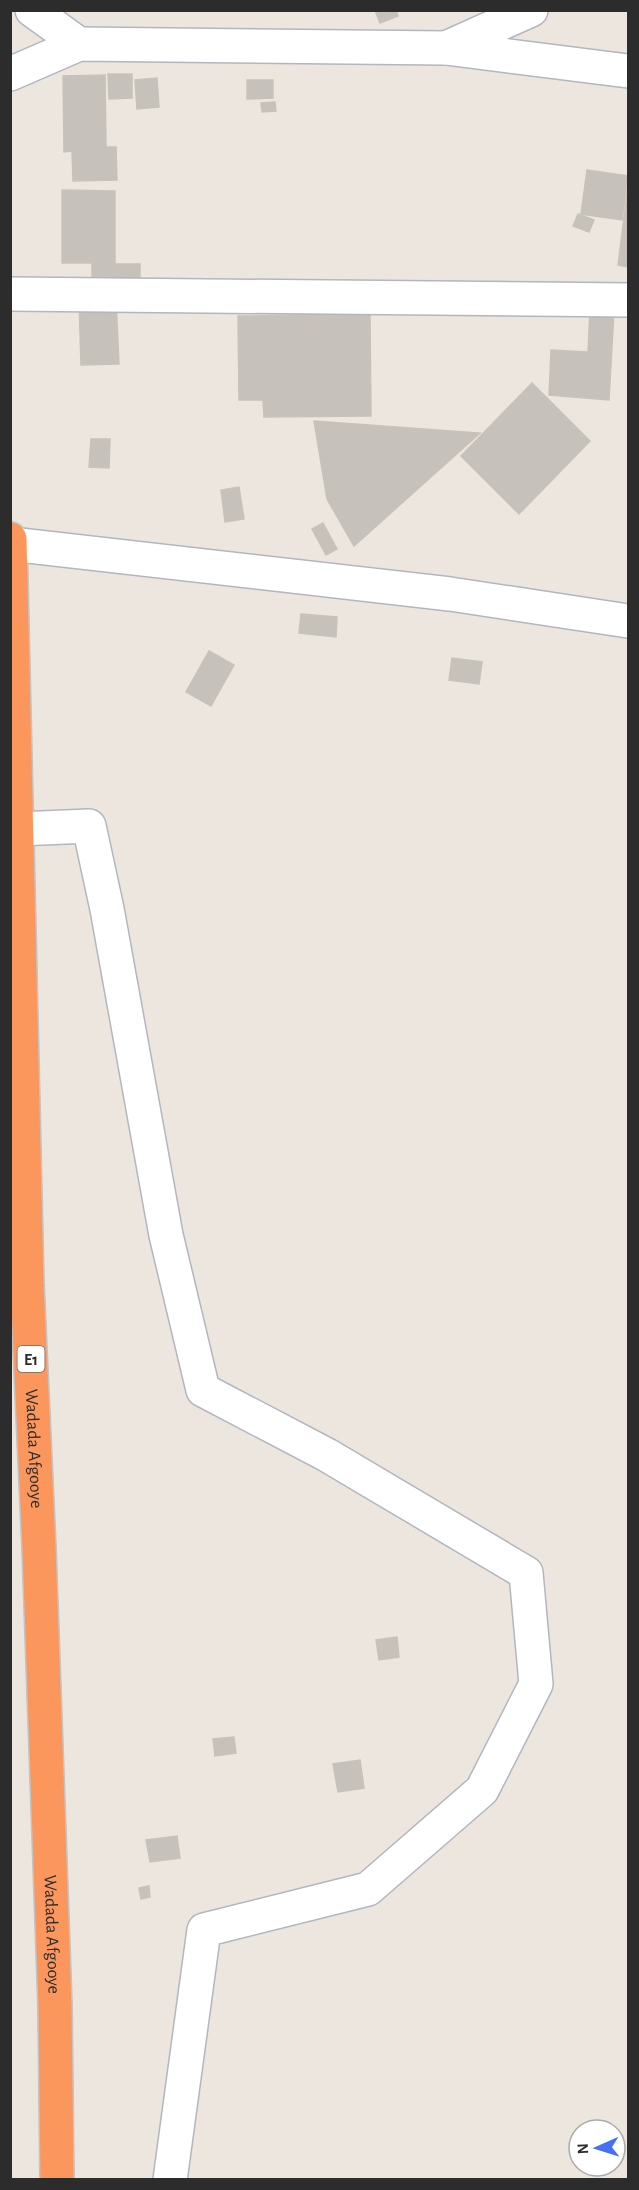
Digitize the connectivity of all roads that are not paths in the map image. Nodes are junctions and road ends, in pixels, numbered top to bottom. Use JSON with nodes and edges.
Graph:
{"nodes":[{"id":1,"x":32,"y":10,"type":"edge"},
{"id":2,"x":531,"y":10,"type":"edge"},
{"id":3,"x":79,"y":44,"type":"junction"},
{"id":4,"x":446,"y":48,"type":"junction"},
{"id":5,"x":628,"y":71,"type":"edge"},
{"id":6,"x":10,"y":74,"type":"edge"},
{"id":7,"x":10,"y":294,"type":"edge"},
{"id":8,"x":628,"y":300,"type":"edge"},
{"id":9,"x":10,"y":539,"type":"edge"},
{"id":10,"x":11,"y":544,"type":"edge"},
{"id":11,"x":628,"y":621,"type":"edge"},
{"id":12,"x":18,"y":829,"type":"junction"},
{"id":13,"x":57,"y":2180,"type":"edge"},
{"id":14,"x":170,"y":2180,"type":"edge"}],
"edges":[{"from":1,"to":3,"type":"street"},
{"from":2,"to":4,"type":"street"},
{"from":3,"to":4,"type":"street"},
{"from":3,"to":6,"type":"street"},
{"from":4,"to":5,"type":"street"},
{"from":7,"to":8,"type":"street"},
{"from":9,"to":10,"type":"highway","name":"Wadada Afgooye","number":"E1"},
{"from":10,"to":11,"type":"street"},
{"from":10,"to":12,"type":"highway","name":"Wadada Afgooye","number":"E1"},
{"from":12,"to":13,"type":"highway","name":"Wadada Afgooye","number":"E1"},
{"from":12,"to":14,"type":"street"}]}
